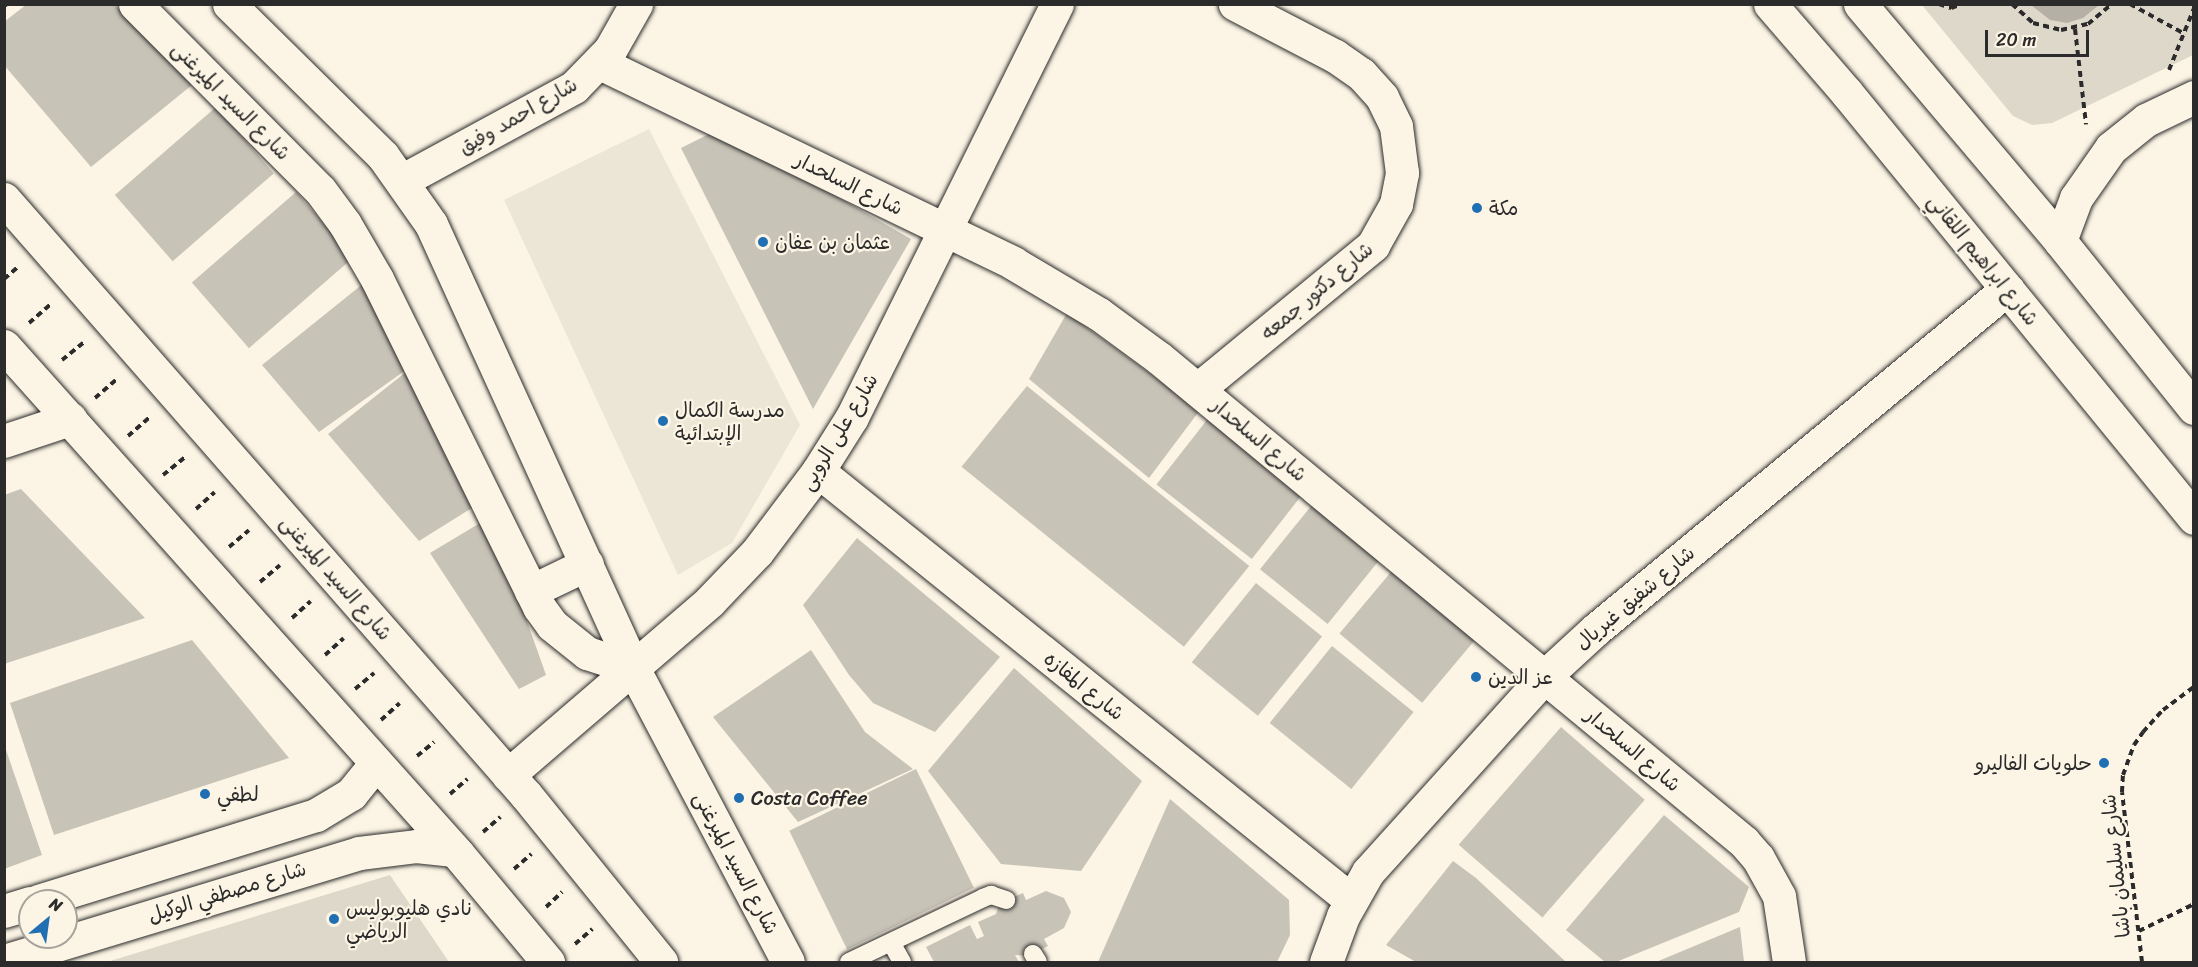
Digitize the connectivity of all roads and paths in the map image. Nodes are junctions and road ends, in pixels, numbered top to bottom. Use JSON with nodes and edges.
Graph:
{"nodes":[{"id":1,"x":135,"y":4,"type":"edge"},
{"id":2,"x":229,"y":4,"type":"edge"},
{"id":3,"x":636,"y":4,"type":"edge"},
{"id":4,"x":1057,"y":4,"type":"edge"},
{"id":5,"x":1235,"y":4,"type":"edge"},
{"id":6,"x":1770,"y":4,"type":"edge"},
{"id":7,"x":1860,"y":4,"type":"edge"},
{"id":8,"x":1939,"y":4,"type":"edge"},
{"id":9,"x":1962,"y":4,"type":"edge"},
{"id":10,"x":2012,"y":4,"type":"edge"},
{"id":11,"x":2112,"y":4,"type":"edge"},
{"id":12,"x":2130,"y":4,"type":"edge"},
{"id":13,"x":2193,"y":8,"type":"edge"},
{"id":14,"x":2075,"y":29,"type":"junction"},
{"id":15,"x":2185,"y":34,"type":"junction"},
{"id":16,"x":600,"y":63,"type":"junction"},
{"id":17,"x":2193,"y":97,"type":"edge"},
{"id":18,"x":2146,"y":120,"type":"junction"},
{"id":19,"x":2091,"y":172,"type":"junction"},
{"id":20,"x":403,"y":180,"type":"junction"},
{"id":21,"x":4,"y":199,"type":"edge"},
{"id":22,"x":946,"y":231,"type":"junction"},
{"id":23,"x":2060,"y":241,"type":"junction"},
{"id":24,"x":76,"y":282,"type":"junction"},
{"id":25,"x":2007,"y":289,"type":"junction"},
{"id":26,"x":109,"y":320,"type":"junction"},
{"id":27,"x":14,"y":337,"type":"edge"},
{"id":28,"x":142,"y":357,"type":"junction"},
{"id":29,"x":37,"y":382,"type":"junction"},
{"id":30,"x":1198,"y":389,"type":"junction"},
{"id":31,"x":175,"y":395,"type":"junction"},
{"id":32,"x":2193,"y":408,"type":"edge"},
{"id":33,"x":70,"y":419,"type":"junction"},
{"id":34,"x":210,"y":434,"type":"junction"},
{"id":35,"x":4,"y":441,"type":"edge"},
{"id":36,"x":104,"y":457,"type":"junction"},
{"id":37,"x":241,"y":470,"type":"junction"},
{"id":38,"x":818,"y":471,"type":"junction"},
{"id":39,"x":139,"y":497,"type":"junction"},
{"id":40,"x":274,"y":508,"type":"junction"},
{"id":41,"x":2193,"y":518,"type":"edge"},
{"id":42,"x":170,"y":531,"type":"junction"},
{"id":43,"x":305,"y":543,"type":"junction"},
{"id":44,"x":586,"y":564,"type":"junction"},
{"id":45,"x":204,"y":569,"type":"junction"},
{"id":46,"x":336,"y":579,"type":"junction"},
{"id":47,"x":531,"y":591,"type":"junction"},
{"id":48,"x":235,"y":604,"type":"junction"},
{"id":49,"x":369,"y":616,"type":"junction"},
{"id":50,"x":266,"y":640,"type":"junction"},
{"id":51,"x":399,"y":651,"type":"junction"},
{"id":52,"x":633,"y":668,"type":"junction"},
{"id":53,"x":299,"y":677,"type":"junction"},
{"id":54,"x":1544,"y":677,"type":"junction"},
{"id":55,"x":426,"y":681,"type":"junction"},
{"id":56,"x":2193,"y":687,"type":"edge"},
{"id":57,"x":330,"y":711,"type":"junction"},
{"id":58,"x":460,"y":720,"type":"junction"},
{"id":59,"x":375,"y":761,"type":"junction"},
{"id":60,"x":509,"y":776,"type":"junction"},
{"id":61,"x":424,"y":816,"type":"junction"},
{"id":62,"x":556,"y":832,"type":"junction"},
{"id":63,"x":456,"y":852,"type":"junction"},
{"id":64,"x":588,"y":870,"type":"junction"},
{"id":65,"x":77,"y":889,"type":"edge"},
{"id":66,"x":489,"y":890,"type":"junction"},
{"id":67,"x":1006,"y":900,"type":"dead end"},
{"id":68,"x":1351,"y":900,"type":"junction"},
{"id":69,"x":2193,"y":904,"type":"edge"},
{"id":70,"x":618,"y":907,"type":"junction"},
{"id":71,"x":520,"y":928,"type":"junction"},
{"id":72,"x":2139,"y":931,"type":"junction"},
{"id":73,"x":892,"y":944,"type":"junction"},
{"id":74,"x":559,"y":956,"type":"edge"},
{"id":75,"x":4,"y":961,"type":"edge"},
{"id":76,"x":661,"y":963,"type":"edge"},
{"id":77,"x":788,"y":963,"type":"edge"},
{"id":78,"x":849,"y":963,"type":"edge"},
{"id":79,"x":902,"y":963,"type":"edge"},
{"id":80,"x":1326,"y":963,"type":"edge"},
{"id":81,"x":1789,"y":963,"type":"edge"},
{"id":82,"x":2142,"y":963,"type":"edge"}],
"edges":[{"from":1,"to":47,"type":"street","name":"شارع السيد الميرغنى"},
{"from":2,"to":20,"type":"street","name":"شارع السيد الميرغنى"},
{"from":3,"to":16,"type":"street","name":"شارع احمد وفيق"},
{"from":4,"to":22,"type":"street","name":"شارع على الروبى"},
{"from":5,"to":30,"type":"street","name":"شارع دكتور جمعه"},
{"from":6,"to":25,"type":"street","name":"شارع ابراهيم اللقاني"},
{"from":7,"to":23,"type":"street"},
{"from":8,"to":9,"type":"path"},
{"from":10,"to":14,"type":"path"},
{"from":11,"to":14,"type":"path"},
{"from":12,"to":15,"type":"path"},
{"from":13,"to":15,"type":"path"},
{"from":14,"to":19,"type":"path"},
{"from":15,"to":18,"type":"path"},
{"from":16,"to":20,"type":"street","name":"شارع احمد وفيق"},
{"from":16,"to":22,"type":"street","name":"شارع السلحدار"},
{"from":17,"to":18,"type":"street"},
{"from":18,"to":19,"type":"street"},
{"from":19,"to":23,"type":"street"},
{"from":20,"to":44,"type":"street","name":"شارع السيد الميرغنى"},
{"from":21,"to":24,"type":"street","name":"شارع السيد الميرغنى"},
{"from":22,"to":30,"type":"street","name":"شارع السلحدار"},
{"from":22,"to":38,"type":"street","name":"شارع على الروبى"},
{"from":23,"to":32,"type":"street"},
{"from":24,"to":26,"type":"street","name":"شارع السيد الميرغنى"},
{"from":24,"to":27,"type":"path"},
{"from":25,"to":41,"type":"street","name":"شارع ابراهيم اللقاني"},
{"from":25,"to":54,"type":"street","name":"شارع شفيق غبريال"},
{"from":26,"to":28,"type":"street","name":"شارع السيد الميرغنى"},
{"from":26,"to":29,"type":"path"},
{"from":27,"to":29,"type":"street"},
{"from":28,"to":31,"type":"street","name":"شارع السيد الميرغنى"},
{"from":28,"to":33,"type":"path"},
{"from":29,"to":33,"type":"street"},
{"from":30,"to":54,"type":"street","name":"شارع السلحدار"},
{"from":31,"to":34,"type":"street","name":"شارع السيد الميرغنى"},
{"from":31,"to":36,"type":"path"},
{"from":33,"to":35,"type":"street"},
{"from":33,"to":36,"type":"street"},
{"from":34,"to":37,"type":"street","name":"شارع السيد الميرغنى"},
{"from":34,"to":39,"type":"path"},
{"from":36,"to":39,"type":"street"},
{"from":37,"to":40,"type":"street","name":"شارع السيد الميرغنى"},
{"from":37,"to":42,"type":"path"},
{"from":38,"to":52,"type":"street","name":"شارع على الروبى"},
{"from":38,"to":68,"type":"street","name":"شارع المفازه"},
{"from":39,"to":42,"type":"street"},
{"from":40,"to":43,"type":"street","name":"شارع السيد الميرغنى"},
{"from":40,"to":45,"type":"path"},
{"from":42,"to":45,"type":"street"},
{"from":43,"to":46,"type":"street","name":"شارع السيد الميرغنى"},
{"from":43,"to":48,"type":"path"},
{"from":44,"to":47,"type":"street"},
{"from":44,"to":52,"type":"street","name":"شارع السيد الميرغنى"},
{"from":45,"to":48,"type":"street"},
{"from":46,"to":49,"type":"street","name":"شارع السيد الميرغنى"},
{"from":46,"to":50,"type":"path"},
{"from":47,"to":52,"type":"street","name":"شارع السيد الميرغنى"},
{"from":48,"to":50,"type":"street"},
{"from":49,"to":51,"type":"street","name":"شارع السيد الميرغنى"},
{"from":49,"to":53,"type":"path"},
{"from":50,"to":53,"type":"street"},
{"from":51,"to":55,"type":"street","name":"شارع السيد الميرغنى"},
{"from":51,"to":57,"type":"path"},
{"from":52,"to":60,"type":"street","name":"شارع على الروبى"},
{"from":52,"to":77,"type":"street","name":"شارع السيد الميرغنى"},
{"from":53,"to":57,"type":"street"},
{"from":54,"to":68,"type":"street","name":"شارع شفيق غبريال"},
{"from":54,"to":81,"type":"street","name":"شارع السلحدار"},
{"from":55,"to":58,"type":"street","name":"شارع السيد الميرغنى"},
{"from":55,"to":59,"type":"path"},
{"from":56,"to":72,"type":"path","name":"شارع سليمان باشا"},
{"from":57,"to":59,"type":"street"},
{"from":58,"to":59,"type":"path"},
{"from":58,"to":60,"type":"street","name":"شارع السيد الميرغنى"},
{"from":59,"to":61,"type":"street"},
{"from":59,"to":65,"type":"street"},
{"from":60,"to":61,"type":"path"},
{"from":60,"to":62,"type":"street","name":"شارع السيد الميرغنى"},
{"from":60,"to":63,"type":"path"},
{"from":61,"to":63,"type":"street"},
{"from":62,"to":64,"type":"street","name":"شارع السيد الميرغنى"},
{"from":62,"to":66,"type":"path"},
{"from":63,"to":66,"type":"street"},
{"from":63,"to":75,"type":"street","name":"شارع مصطفي الوكيل"},
{"from":64,"to":70,"type":"street","name":"شارع السيد الميرغنى"},
{"from":64,"to":71,"type":"path"},
{"from":66,"to":71,"type":"street"},
{"from":67,"to":73,"type":"lane"},
{"from":68,"to":80,"type":"street","name":"شارع شفيق غبريال"},
{"from":69,"to":72,"type":"path"},
{"from":70,"to":74,"type":"path"},
{"from":70,"to":76,"type":"street","name":"شارع السيد الميرغنى"},
{"from":71,"to":74,"type":"street"},
{"from":72,"to":82,"type":"path","name":"شارع سليمان باشا"},
{"from":73,"to":78,"type":"lane"},
{"from":73,"to":79,"type":"lane"}]}
